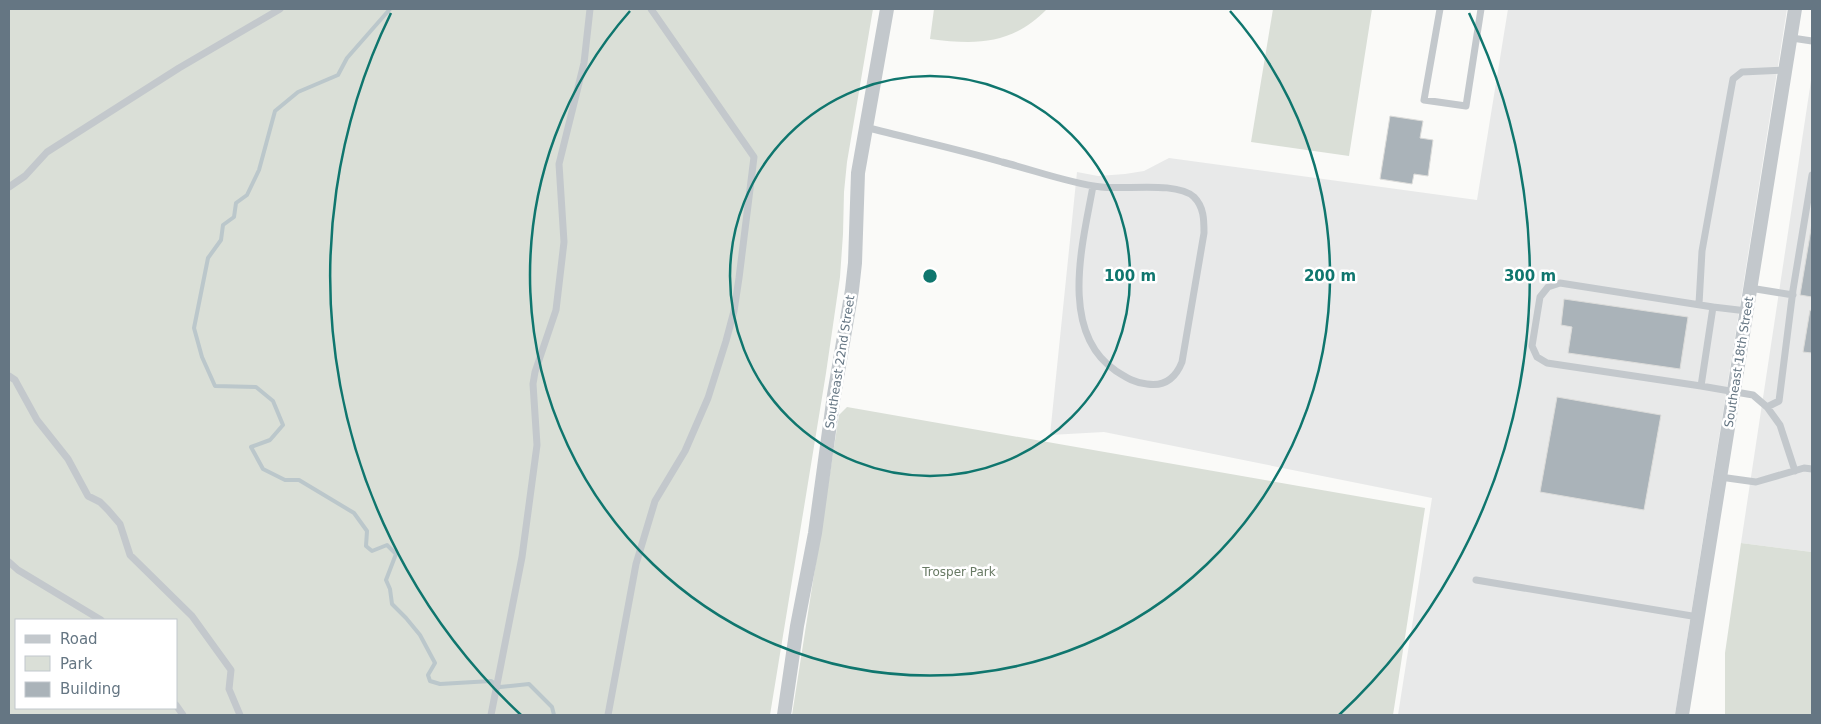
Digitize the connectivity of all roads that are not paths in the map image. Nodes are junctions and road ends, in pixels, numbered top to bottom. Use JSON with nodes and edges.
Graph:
{"nodes":[{"id":1,"x":280,"y":9,"type":"edge"},
{"id":2,"x":590,"y":9,"type":"edge"},
{"id":3,"x":651,"y":9,"type":"edge"},
{"id":4,"x":887,"y":9,"type":"edge"},
{"id":5,"x":1440,"y":9,"type":"edge"},
{"id":6,"x":1481,"y":9,"type":"edge"},
{"id":7,"x":1795,"y":9,"type":"edge"},
{"id":8,"x":1792,"y":38,"type":"junction"},
{"id":9,"x":1812,"y":41,"type":"edge"},
{"id":10,"x":1786,"y":70,"type":"junction"},
{"id":11,"x":865,"y":127,"type":"junction"},
{"id":12,"x":1812,"y":175,"type":"edge"},
{"id":13,"x":1093,"y":186,"type":"junction"},
{"id":14,"x":9,"y":187,"type":"edge"},
{"id":15,"x":1750,"y":288,"type":"junction"},
{"id":16,"x":1793,"y":295,"type":"junction"},
{"id":17,"x":1699,"y":304,"type":"junction"},
{"id":18,"x":1713,"y":306,"type":"junction"},
{"id":19,"x":1747,"y":311,"type":"junction"},
{"id":20,"x":9,"y":376,"type":"edge"},
{"id":21,"x":1701,"y":386,"type":"junction"},
{"id":22,"x":1734,"y":391,"type":"junction"},
{"id":23,"x":1767,"y":407,"type":"junction"},
{"id":24,"x":1812,"y":469,"type":"edge"},
{"id":25,"x":1795,"y":471,"type":"junction"},
{"id":26,"x":1720,"y":477,"type":"junction"},
{"id":27,"x":9,"y":562,"type":"edge"},
{"id":28,"x":1476,"y":580,"type":"dead end"},
{"id":29,"x":1698,"y":617,"type":"junction"},
{"id":30,"x":99,"y":619,"type":"edge"},
{"id":31,"x":240,"y":715,"type":"edge"},
{"id":32,"x":491,"y":715,"type":"edge"},
{"id":33,"x":608,"y":715,"type":"edge"},
{"id":34,"x":784,"y":715,"type":"edge"},
{"id":35,"x":1682,"y":715,"type":"edge"}],
"edges":[{"from":1,"to":14,"type":"lane"},
{"from":2,"to":32,"type":"lane"},
{"from":3,"to":33,"type":"lane"},
{"from":4,"to":11,"type":"street","name":"Southeast 22nd Street"},
{"from":5,"to":6,"type":"lane"},
{"from":7,"to":8,"type":"street","name":"Southeast 18th Street"},
{"from":8,"to":9,"type":"lane"},
{"from":8,"to":10,"type":"street","name":"Southeast 18th Street"},
{"from":10,"to":15,"type":"street","name":"Southeast 18th Street"},
{"from":10,"to":17,"type":"lane"},
{"from":11,"to":13,"type":"lane"},
{"from":11,"to":34,"type":"street","name":"Southeast 22nd Street"},
{"from":12,"to":16,"type":"lane"},
{"from":13,"to":13,"type":"lane"},
{"from":15,"to":16,"type":"lane"},
{"from":15,"to":19,"type":"street","name":"Southeast 18th Street"},
{"from":16,"to":23,"type":"lane"},
{"from":17,"to":18,"type":"lane"},
{"from":17,"to":21,"type":"lane"},
{"from":18,"to":19,"type":"lane"},
{"from":18,"to":21,"type":"lane"},
{"from":19,"to":22,"type":"street","name":"Southeast 18th Street"},
{"from":20,"to":31,"type":"lane"},
{"from":21,"to":22,"type":"lane"},
{"from":22,"to":23,"type":"lane"},
{"from":22,"to":26,"type":"street","name":"Southeast 18th Street"},
{"from":23,"to":25,"type":"lane"},
{"from":24,"to":25,"type":"lane"},
{"from":25,"to":26,"type":"lane"},
{"from":26,"to":29,"type":"street","name":"Southeast 18th Street"},
{"from":27,"to":30,"type":"lane"},
{"from":28,"to":29,"type":"lane"},
{"from":29,"to":35,"type":"street","name":"Southeast 18th Street"}]}
